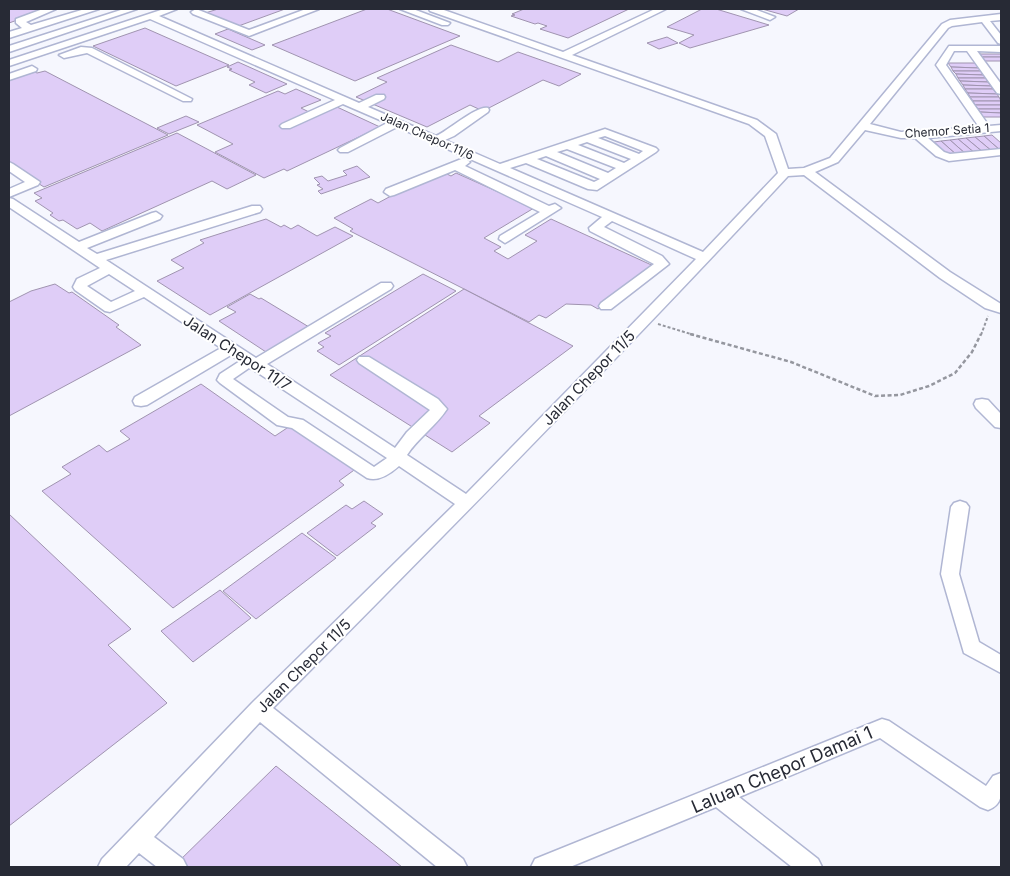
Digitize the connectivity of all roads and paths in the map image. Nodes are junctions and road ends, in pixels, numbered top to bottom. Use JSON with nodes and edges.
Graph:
{"nodes":[{"id":1,"x":51,"y":9,"type":"edge"},
{"id":2,"x":94,"y":9,"type":"edge"},
{"id":3,"x":132,"y":9,"type":"edge"},
{"id":4,"x":172,"y":9,"type":"edge"},
{"id":5,"x":206,"y":9,"type":"edge"},
{"id":6,"x":314,"y":9,"type":"edge"},
{"id":7,"x":405,"y":9,"type":"edge"},
{"id":8,"x":433,"y":9,"type":"edge"},
{"id":9,"x":662,"y":9,"type":"edge"},
{"id":10,"x":746,"y":9,"type":"edge"},
{"id":11,"x":193,"y":10,"type":"edge"},
{"id":12,"x":151,"y":16,"type":"junction"},
{"id":13,"x":770,"y":17,"type":"dead end"},
{"id":14,"x":1001,"y":17,"type":"edge"},
{"id":15,"x":984,"y":19,"type":"junction"},
{"id":16,"x":480,"y":25,"type":"junction"},
{"id":17,"x":30,"y":29,"type":"junction"},
{"id":18,"x":11,"y":32,"type":"edge"},
{"id":19,"x":1001,"y":41,"type":"edge"},
{"id":20,"x":9,"y":48,"type":"edge"},
{"id":21,"x":970,"y":48,"type":"junction"},
{"id":22,"x":1001,"y":49,"type":"edge"},
{"id":23,"x":39,"y":53,"type":"junction"},
{"id":24,"x":564,"y":55,"type":"junction"},
{"id":25,"x":9,"y":63,"type":"edge"},
{"id":26,"x":32,"y":69,"type":"dead end"},
{"id":27,"x":9,"y":77,"type":"edge"},
{"id":28,"x":1001,"y":91,"type":"edge"},
{"id":29,"x":380,"y":97,"type":"dead end"},
{"id":30,"x":187,"y":99,"type":"dead end"},
{"id":31,"x":343,"y":100,"type":"junction"},
{"id":32,"x":359,"y":107,"type":"junction"},
{"id":33,"x":484,"y":110,"type":"dead end"},
{"id":34,"x":396,"y":123,"type":"junction"},
{"id":35,"x":286,"y":126,"type":"dead end"},
{"id":36,"x":864,"y":126,"type":"junction"},
{"id":37,"x":1001,"y":128,"type":"edge"},
{"id":38,"x":986,"y":129,"type":"junction"},
{"id":39,"x":918,"y":135,"type":"junction"},
{"id":40,"x":436,"y":140,"type":"junction"},
{"id":41,"x":567,"y":145,"type":"junction"},
{"id":42,"x":344,"y":150,"type":"dead end"},
{"id":43,"x":546,"y":152,"type":"junction"},
{"id":44,"x":1001,"y":152,"type":"edge"},
{"id":45,"x":475,"y":157,"type":"junction"},
{"id":46,"x":527,"y":158,"type":"junction"},
{"id":47,"x":455,"y":165,"type":"junction"},
{"id":48,"x":9,"y":166,"type":"edge"},
{"id":49,"x":500,"y":168,"type":"junction"},
{"id":50,"x":626,"y":168,"type":"junction"},
{"id":51,"x":806,"y":171,"type":"junction"},
{"id":52,"x":784,"y":173,"type":"junction"},
{"id":53,"x":609,"y":178,"type":"junction"},
{"id":54,"x":390,"y":192,"type":"dead end"},
{"id":55,"x":9,"y":193,"type":"edge"},
{"id":56,"x":570,"y":198,"type":"junction"},
{"id":57,"x":9,"y":202,"type":"edge"},
{"id":58,"x":256,"y":209,"type":"dead end"},
{"id":59,"x":549,"y":211,"type":"junction"},
{"id":60,"x":156,"y":216,"type":"dead end"},
{"id":61,"x":611,"y":216,"type":"junction"},
{"id":62,"x":505,"y":239,"type":"dead end"},
{"id":63,"x":76,"y":247,"type":"junction"},
{"id":64,"x":704,"y":257,"type":"junction"},
{"id":65,"x":94,"y":259,"type":"junction"},
{"id":66,"x":109,"y":268,"type":"junction"},
{"id":67,"x":386,"y":286,"type":"dead end"},
{"id":68,"x":144,"y":292,"type":"junction"},
{"id":69,"x":606,"y":306,"type":"dead end"},
{"id":70,"x":995,"y":307,"type":"edge"},
{"id":71,"x":647,"y":319,"type":"junction"},
{"id":72,"x":230,"y":349,"type":"junction"},
{"id":73,"x":364,"y":360,"type":"dead end"},
{"id":74,"x":252,"y":363,"type":"junction"},
{"id":75,"x":141,"y":401,"type":"dead end"},
{"id":76,"x":982,"y":404,"type":"dead end"},
{"id":77,"x":1001,"y":423,"type":"edge"},
{"id":78,"x":398,"y":458,"type":"junction"},
{"id":79,"x":467,"y":503,"type":"junction"},
{"id":80,"x":960,"y":507,"type":"dead end"},
{"id":81,"x":1001,"y":665,"type":"edge"},
{"id":82,"x":259,"y":709,"type":"junction"},
{"id":83,"x":1001,"y":783,"type":"edge"},
{"id":84,"x":720,"y":796,"type":"junction"},
{"id":85,"x":137,"y":838,"type":"junction"},
{"id":86,"x":110,"y":867,"type":"edge"},
{"id":87,"x":175,"y":867,"type":"edge"},
{"id":88,"x":455,"y":867,"type":"edge"},
{"id":89,"x":543,"y":867,"type":"edge"},
{"id":90,"x":810,"y":867,"type":"edge"}],
"edges":[{"from":1,"to":17,"type":"street"},
{"from":2,"to":17,"type":"street"},
{"from":3,"to":20,"type":"street"},
{"from":4,"to":12,"type":"street"},
{"from":5,"to":11,"type":"street"},
{"from":6,"to":11,"type":"street"},
{"from":7,"to":16,"type":"street"},
{"from":8,"to":16,"type":"street"},
{"from":9,"to":24,"type":"street"},
{"from":10,"to":13,"type":"street"},
{"from":12,"to":23,"type":"street"},
{"from":12,"to":31,"type":"street","name":"Jalan Chepor 11/6"},
{"from":14,"to":15,"type":"street"},
{"from":15,"to":19,"type":"street"},
{"from":15,"to":36,"type":"street"},
{"from":16,"to":24,"type":"street"},
{"from":17,"to":18,"type":"street"},
{"from":21,"to":22,"type":"street"},
{"from":21,"to":28,"type":"street"},
{"from":21,"to":38,"type":"street"},
{"from":23,"to":25,"type":"street"},
{"from":23,"to":30,"type":"street"},
{"from":24,"to":52,"type":"street"},
{"from":26,"to":27,"type":"street"},
{"from":29,"to":32,"type":"street"},
{"from":31,"to":32,"type":"street","name":"Jalan Chepor 11/6"},
{"from":31,"to":35,"type":"street"},
{"from":32,"to":34,"type":"street","name":"Jalan Chepor 11/6"},
{"from":33,"to":40,"type":"street"},
{"from":34,"to":40,"type":"street","name":"Jalan Chepor 11/6"},
{"from":34,"to":42,"type":"street"},
{"from":36,"to":39,"type":"street","name":"Chemor Setia 1"},
{"from":36,"to":51,"type":"street"},
{"from":37,"to":38,"type":"street","name":"Chemor Setia 1"},
{"from":38,"to":39,"type":"street","name":"Chemor Setia 1"},
{"from":39,"to":44,"type":"street"},
{"from":40,"to":45,"type":"street","name":"Jalan Chepor 11/6"},
{"from":41,"to":43,"type":"street"},
{"from":41,"to":50,"type":"street"},
{"from":41,"to":50,"type":"street"},
{"from":43,"to":46,"type":"street"},
{"from":43,"to":53,"type":"street"},
{"from":45,"to":47,"type":"street"},
{"from":45,"to":49,"type":"street","name":"Jalan Chepor 11/6"},
{"from":46,"to":49,"type":"street"},
{"from":46,"to":53,"type":"street"},
{"from":47,"to":54,"type":"street"},
{"from":47,"to":59,"type":"street"},
{"from":48,"to":55,"type":"street"},
{"from":49,"to":56,"type":"street","name":"Jalan Chepor 11/6"},
{"from":50,"to":53,"type":"street"},
{"from":51,"to":52,"type":"street"},
{"from":51,"to":70,"type":"street"},
{"from":52,"to":64,"type":"street","name":"Jalan Chepor 11/5"},
{"from":56,"to":59,"type":"street"},
{"from":56,"to":61,"type":"street","name":"Jalan Chepor 11/6"},
{"from":57,"to":63,"type":"street","name":"Jalan Chepor 11/7"},
{"from":58,"to":65,"type":"street"},
{"from":59,"to":62,"type":"street"},
{"from":60,"to":63,"type":"street"},
{"from":61,"to":64,"type":"street","name":"Jalan Chepor 11/6"},
{"from":61,"to":69,"type":"street"},
{"from":63,"to":65,"type":"street","name":"Jalan Chepor 11/7"},
{"from":64,"to":71,"type":"street","name":"Jalan Chepor 11/5"},
{"from":65,"to":66,"type":"street","name":"Jalan Chepor 11/7"},
{"from":66,"to":68,"type":"street","name":"Jalan Chepor 11/7"},
{"from":66,"to":68,"type":"street"},
{"from":67,"to":74,"type":"street"},
{"from":68,"to":72,"type":"street","name":"Jalan Chepor 11/7"},
{"from":70,"to":71,"type":"path"},
{"from":71,"to":79,"type":"street","name":"Jalan Chepor 11/5"},
{"from":72,"to":74,"type":"street","name":"Jalan Chepor 11/7"},
{"from":72,"to":75,"type":"street"},
{"from":73,"to":78,"type":"street"},
{"from":74,"to":78,"type":"street","name":"Jalan Chepor 11/7"},
{"from":74,"to":78,"type":"street"},
{"from":76,"to":77,"type":"street"},
{"from":78,"to":79,"type":"street","name":"Jalan Chepor 11/7"},
{"from":79,"to":82,"type":"street","name":"Jalan Chepor 11/5"},
{"from":80,"to":81,"type":"street"},
{"from":82,"to":85,"type":"street","name":"Jalan Chepor 11/5"},
{"from":82,"to":88,"type":"street"},
{"from":83,"to":84,"type":"street","name":"Laluan Chepor Damai 1"},
{"from":84,"to":89,"type":"street","name":"Laluan Chepor Damai 1"},
{"from":84,"to":90,"type":"street"},
{"from":85,"to":86,"type":"street","name":"Jalan Chepor 11/5"},
{"from":85,"to":87,"type":"street"}]}
